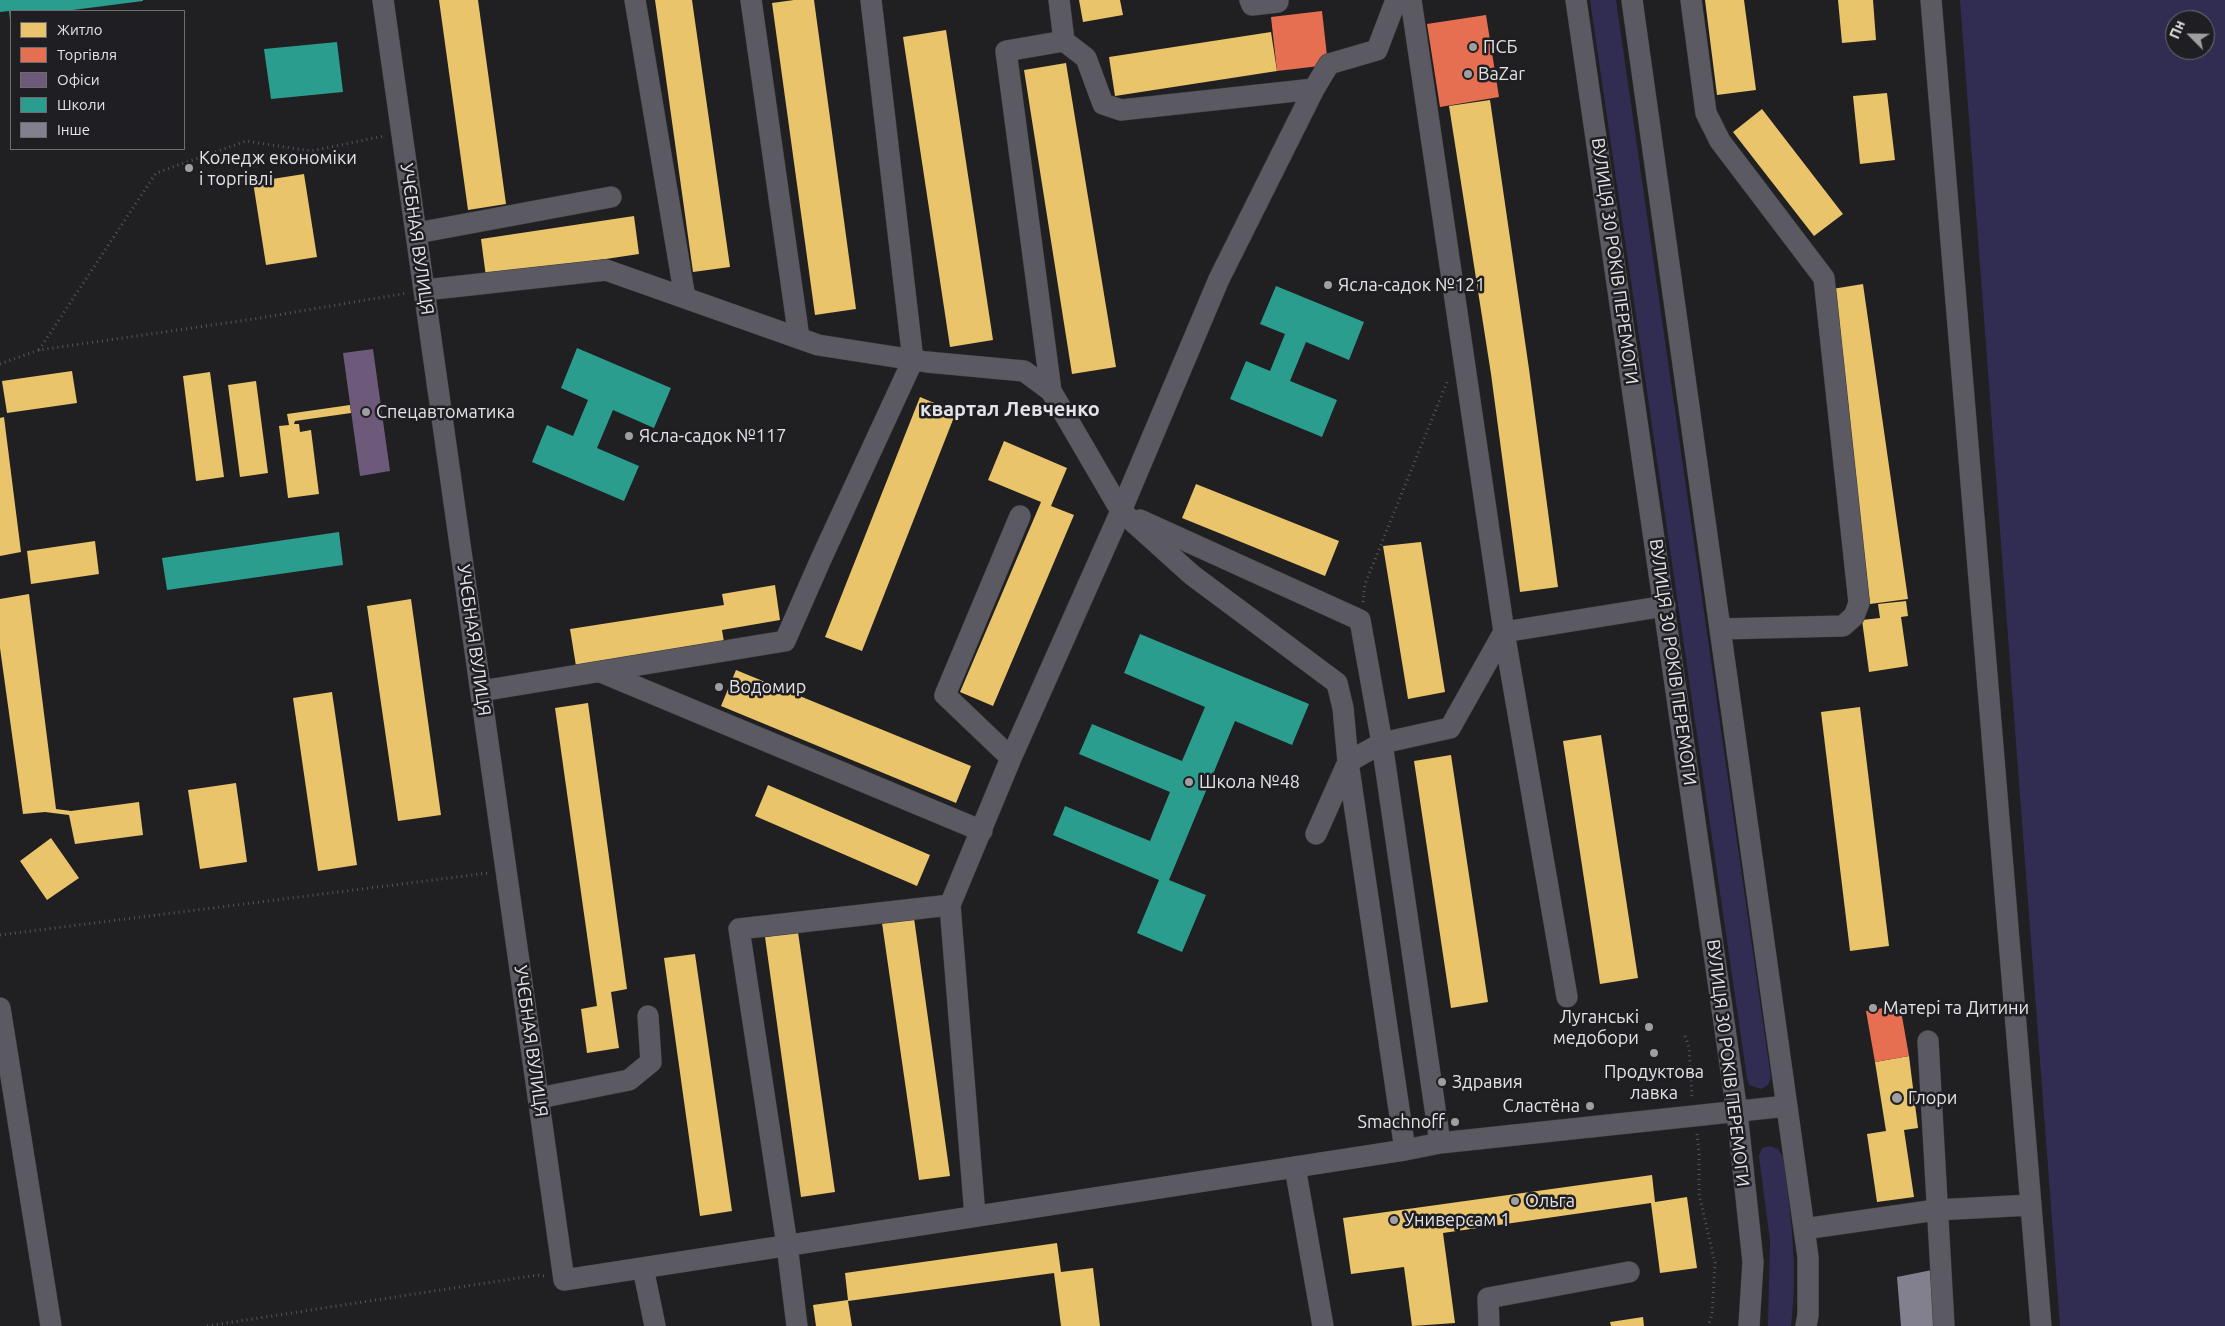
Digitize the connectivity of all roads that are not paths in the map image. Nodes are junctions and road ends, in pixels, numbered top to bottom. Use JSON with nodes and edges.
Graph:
{"nodes":[{"id":1,"x":384,"y":0,"type":"edge"},
{"id":2,"x":635,"y":0,"type":"edge"},
{"id":3,"x":751,"y":0,"type":"edge"},
{"id":4,"x":871,"y":0,"type":"edge"},
{"id":5,"x":1059,"y":0,"type":"edge"},
{"id":6,"x":1250,"y":0,"type":"edge"},
{"id":7,"x":1396,"y":0,"type":"edge"},
{"id":8,"x":1411,"y":0,"type":"edge"},
{"id":9,"x":1576,"y":0,"type":"edge"},
{"id":10,"x":1632,"y":0,"type":"edge"},
{"id":11,"x":1690,"y":0,"type":"edge"},
{"id":12,"x":1931,"y":0,"type":"edge"},
{"id":13,"x":1278,"y":2,"type":"dead end"},
{"id":14,"x":1064,"y":41,"type":"junction"},
{"id":15,"x":1314,"y":89,"type":"junction"},
{"id":16,"x":612,"y":197,"type":"dead end"},
{"id":17,"x":417,"y":234,"type":"junction"},
{"id":18,"x":424,"y":290,"type":"junction"},
{"id":19,"x":685,"y":298,"type":"junction"},
{"id":20,"x":799,"y":338,"type":"junction"},
{"id":21,"x":913,"y":360,"type":"junction"},
{"id":22,"x":1051,"y":391,"type":"junction"},
{"id":23,"x":1121,"y":512,"type":"junction"},
{"id":24,"x":1020,"y":516,"type":"dead end"},
{"id":25,"x":1665,"y":606,"type":"junction"},
{"id":26,"x":1720,"y":629,"type":"junction"},
{"id":27,"x":1504,"y":632,"type":"junction"},
{"id":28,"x":601,"y":672,"type":"junction"},
{"id":29,"x":481,"y":692,"type":"junction"},
{"id":30,"x":1382,"y":743,"type":"junction"},
{"id":31,"x":1011,"y":758,"type":"junction"},
{"id":32,"x":1348,"y":762,"type":"junction"},
{"id":33,"x":982,"y":831,"type":"junction"},
{"id":34,"x":1316,"y":834,"type":"dead end"},
{"id":35,"x":950,"y":905,"type":"junction"},
{"id":36,"x":1567,"y":997,"type":"dead end"},
{"id":37,"x":0,"y":1008,"type":"edge"},
{"id":38,"x":648,"y":1016,"type":"dead end"},
{"id":39,"x":1928,"y":1041,"type":"dead end"},
{"id":40,"x":539,"y":1098,"type":"junction"},
{"id":41,"x":1787,"y":1106,"type":"junction"},
{"id":42,"x":1737,"y":1112,"type":"junction"},
{"id":43,"x":1440,"y":1143,"type":"junction"},
{"id":44,"x":1405,"y":1150,"type":"junction"},
{"id":45,"x":1295,"y":1167,"type":"junction"},
{"id":46,"x":2031,"y":1205,"type":"junction"},
{"id":47,"x":1936,"y":1210,"type":"junction"},
{"id":48,"x":975,"y":1216,"type":"junction"},
{"id":49,"x":1804,"y":1229,"type":"junction"},
{"id":50,"x":787,"y":1245,"type":"junction"},
{"id":51,"x":643,"y":1268,"type":"junction"},
{"id":52,"x":1629,"y":1272,"type":"dead end"},
{"id":53,"x":51,"y":1326,"type":"edge"},
{"id":54,"x":655,"y":1326,"type":"edge"},
{"id":55,"x":797,"y":1326,"type":"edge"},
{"id":56,"x":1324,"y":1326,"type":"edge"},
{"id":57,"x":1489,"y":1326,"type":"edge"},
{"id":58,"x":1749,"y":1326,"type":"edge"},
{"id":59,"x":1806,"y":1326,"type":"edge"},
{"id":60,"x":1944,"y":1326,"type":"edge"},
{"id":61,"x":2041,"y":1326,"type":"edge"}],
"edges":[{"from":1,"to":17,"type":"street","name":"УЧЄБНАЯ ВУЛИЦЯ"},
{"from":2,"to":19,"type":"street"},
{"from":3,"to":20,"type":"street"},
{"from":4,"to":21,"type":"street"},
{"from":5,"to":14,"type":"street"},
{"from":6,"to":13,"type":"street"},
{"from":7,"to":15,"type":"street"},
{"from":8,"to":27,"type":"street"},
{"from":9,"to":25,"type":"street","name":"ВУЛИЦЯ 30 РОКІВ ПЕРЕМОГИ"},
{"from":10,"to":26,"type":"street"},
{"from":11,"to":26,"type":"street"},
{"from":12,"to":46,"type":"street"},
{"from":14,"to":15,"type":"street"},
{"from":14,"to":22,"type":"street"},
{"from":15,"to":23,"type":"street"},
{"from":16,"to":17,"type":"street"},
{"from":17,"to":18,"type":"street","name":"УЧЄБНАЯ ВУЛИЦЯ"},
{"from":18,"to":19,"type":"street"},
{"from":18,"to":29,"type":"street","name":"УЧЄБНАЯ ВУЛИЦЯ"},
{"from":19,"to":20,"type":"street"},
{"from":20,"to":21,"type":"street"},
{"from":21,"to":22,"type":"street"},
{"from":21,"to":28,"type":"street"},
{"from":22,"to":23,"type":"street"},
{"from":23,"to":30,"type":"street"},
{"from":23,"to":31,"type":"street"},
{"from":23,"to":32,"type":"street"},
{"from":24,"to":31,"type":"street"},
{"from":25,"to":27,"type":"street"},
{"from":25,"to":42,"type":"street","name":"ВУЛИЦЯ 30 РОКІВ ПЕРЕМОГИ"},
{"from":26,"to":41,"type":"street"},
{"from":27,"to":30,"type":"street"},
{"from":27,"to":36,"type":"street"},
{"from":28,"to":29,"type":"street"},
{"from":28,"to":33,"type":"street"},
{"from":29,"to":40,"type":"street","name":"УЧЄБНАЯ ВУЛИЦЯ"},
{"from":30,"to":32,"type":"street"},
{"from":30,"to":43,"type":"street"},
{"from":31,"to":33,"type":"street"},
{"from":32,"to":34,"type":"street"},
{"from":32,"to":44,"type":"street"},
{"from":33,"to":35,"type":"street"},
{"from":35,"to":48,"type":"street"},
{"from":35,"to":50,"type":"street"},
{"from":37,"to":53,"type":"street"},
{"from":38,"to":40,"type":"street"},
{"from":39,"to":47,"type":"street"},
{"from":40,"to":51,"type":"street","name":"УЧЄБНАЯ ВУЛИЦЯ"},
{"from":41,"to":42,"type":"street"},
{"from":41,"to":49,"type":"street"},
{"from":42,"to":43,"type":"street"},
{"from":42,"to":58,"type":"street","name":"ВУЛИЦЯ 30 РОКІВ ПЕРЕМОГИ"},
{"from":43,"to":44,"type":"street"},
{"from":44,"to":45,"type":"street"},
{"from":45,"to":48,"type":"street"},
{"from":45,"to":56,"type":"street"},
{"from":46,"to":47,"type":"street"},
{"from":46,"to":61,"type":"street"},
{"from":47,"to":49,"type":"street"},
{"from":47,"to":60,"type":"street"},
{"from":48,"to":50,"type":"street"},
{"from":49,"to":59,"type":"street"},
{"from":50,"to":51,"type":"street"},
{"from":50,"to":55,"type":"street"},
{"from":51,"to":54,"type":"street"},
{"from":52,"to":57,"type":"street"}]}
